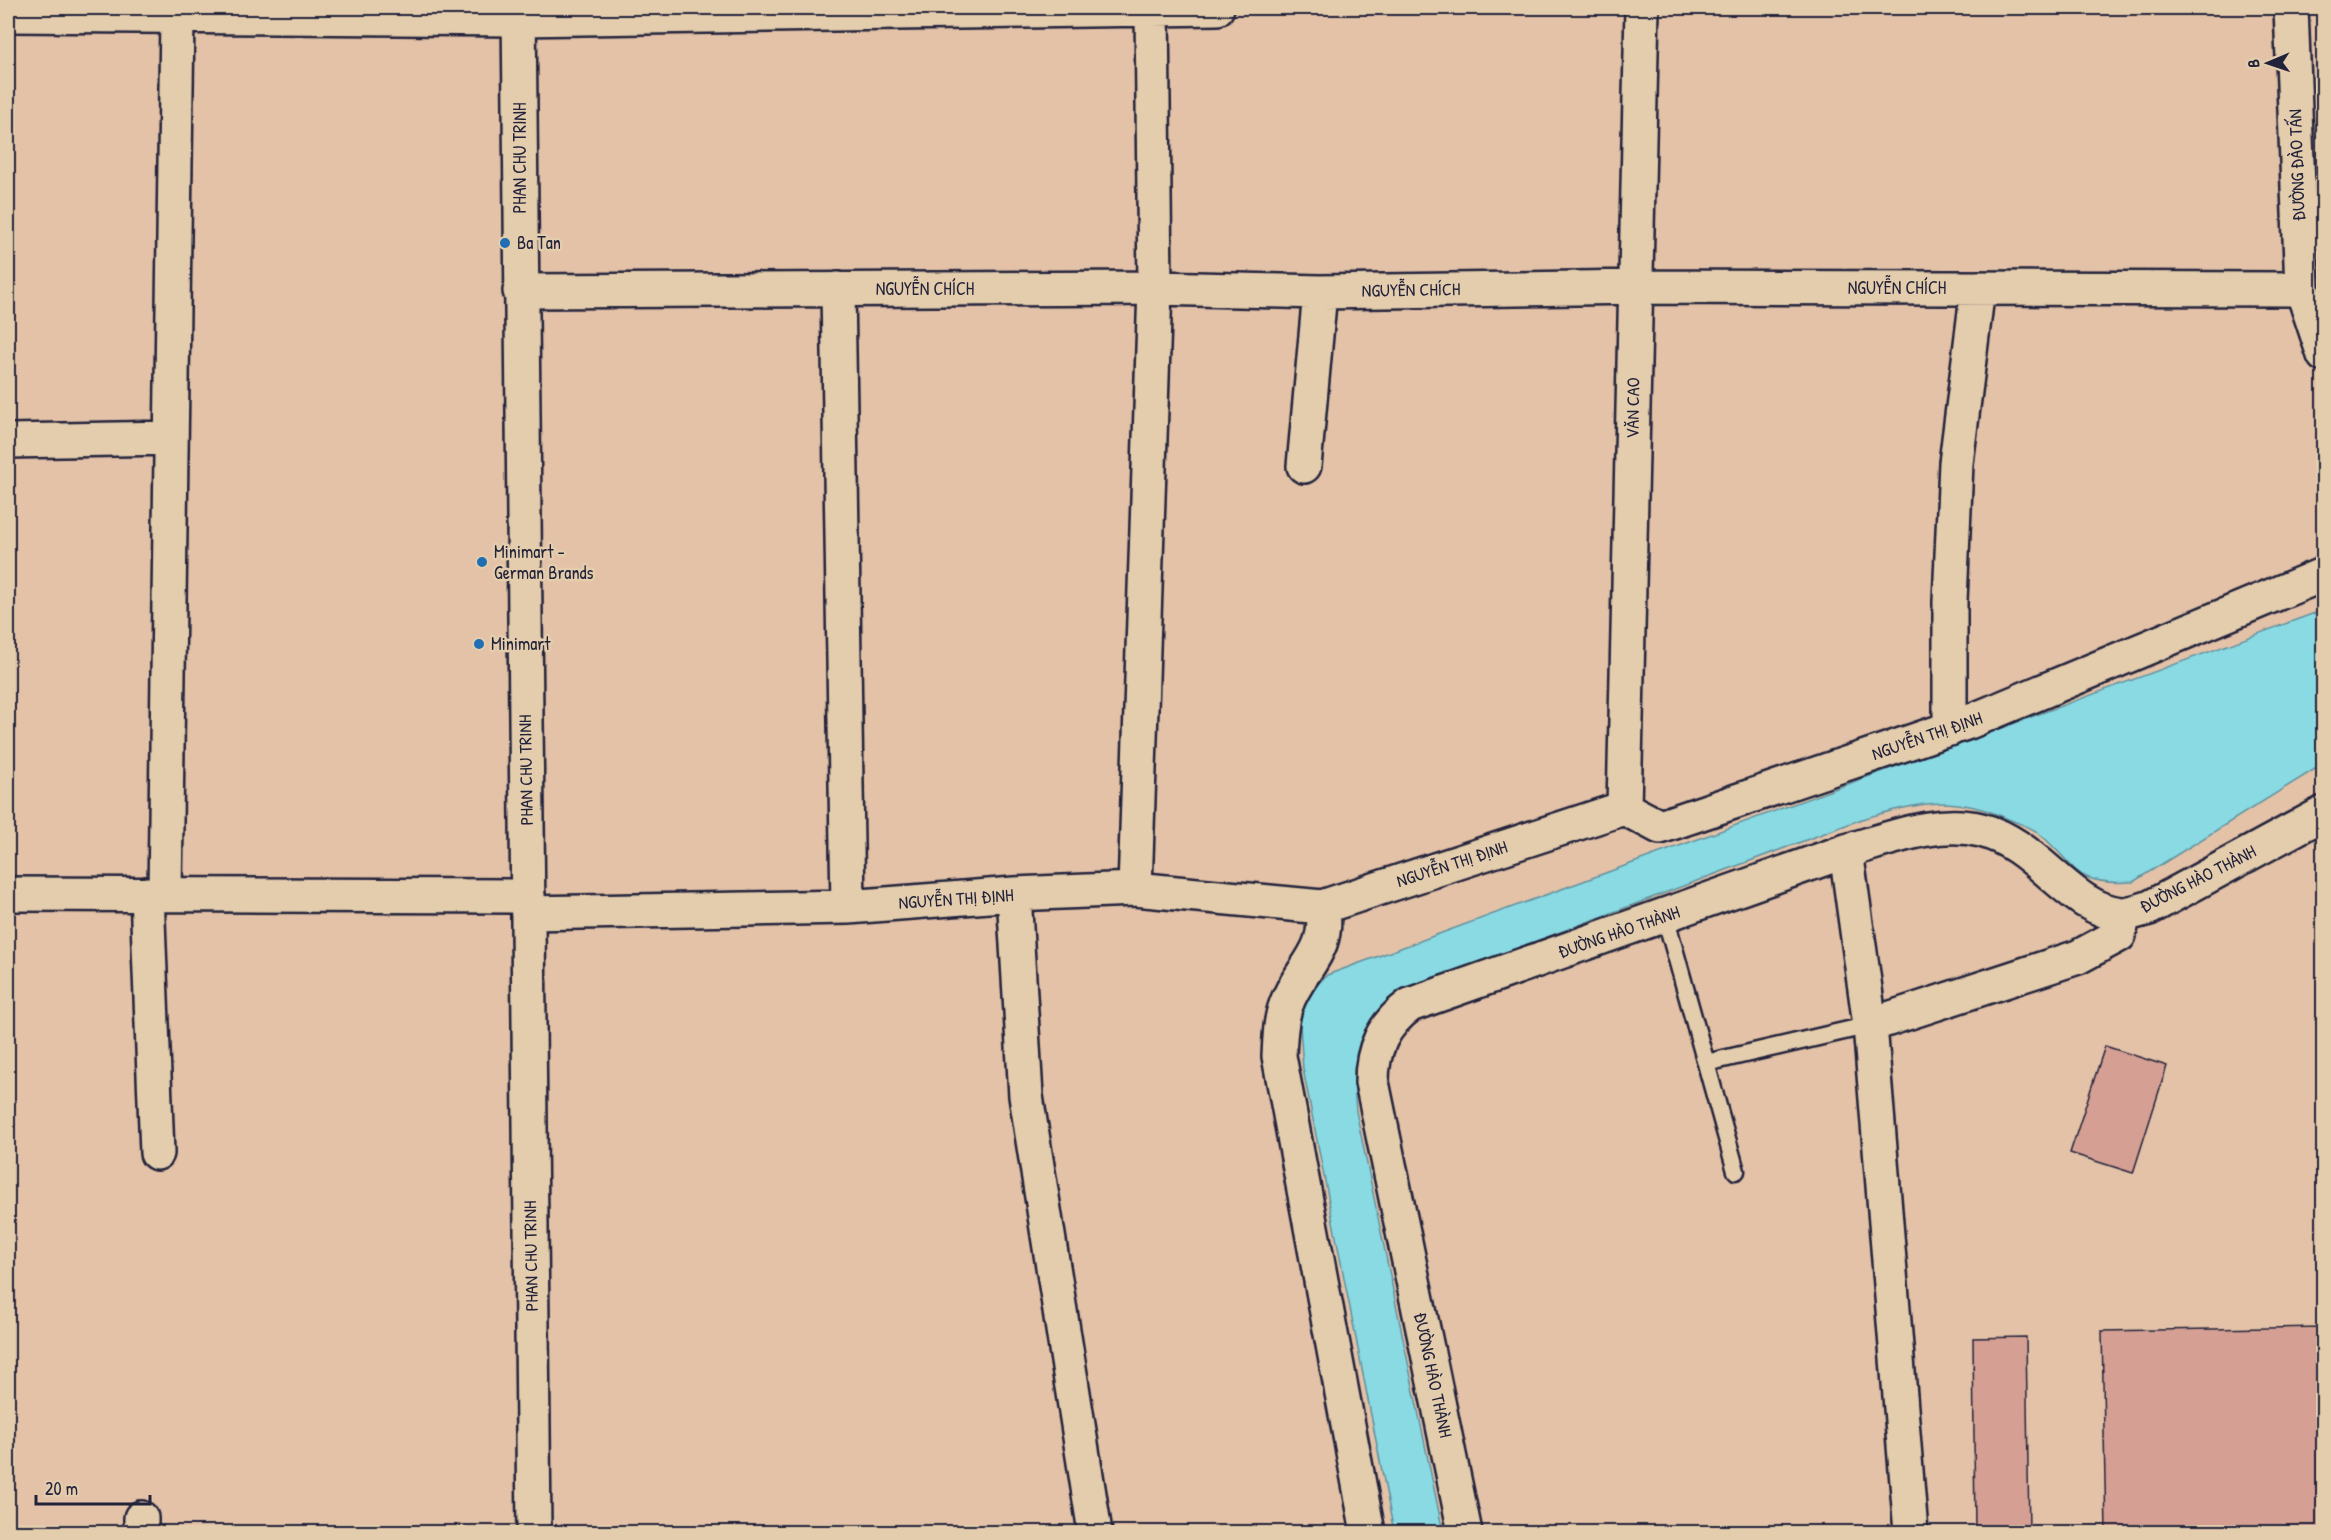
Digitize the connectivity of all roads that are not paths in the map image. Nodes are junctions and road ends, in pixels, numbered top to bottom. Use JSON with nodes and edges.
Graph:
{"nodes":[{"id":1,"x":1152,"y":8,"type":"edge"},
{"id":2,"x":1217,"y":8,"type":"edge"},
{"id":3,"x":1642,"y":8,"type":"edge"},
{"id":4,"x":2290,"y":8,"type":"edge"},
{"id":5,"x":967,"y":10,"type":"edge"},
{"id":6,"x":772,"y":11,"type":"edge"},
{"id":7,"x":276,"y":12,"type":"edge"},
{"id":8,"x":519,"y":13,"type":"edge"},
{"id":9,"x":8,"y":15,"type":"edge"},
{"id":10,"x":177,"y":16,"type":"junction"},
{"id":11,"x":1636,"y":287,"type":"junction"},
{"id":12,"x":1155,"y":288,"type":"junction"},
{"id":13,"x":1978,"y":288,"type":"junction"},
{"id":14,"x":838,"y":289,"type":"junction"},
{"id":15,"x":2302,"y":289,"type":"junction"},
{"id":16,"x":520,"y":291,"type":"junction"},
{"id":17,"x":1320,"y":292,"type":"junction"},
{"id":18,"x":2324,"y":355,"type":"edge"},
{"id":19,"x":171,"y":438,"type":"junction"},
{"id":20,"x":8,"y":441,"type":"edge"},
{"id":21,"x":1304,"y":466,"type":"dead end"},
{"id":22,"x":2324,"y":574,"type":"edge"},
{"id":23,"x":1950,"y":729,"type":"junction"},
{"id":24,"x":1624,"y":808,"type":"junction"},
{"id":25,"x":2324,"y":813,"type":"edge"},
{"id":26,"x":1846,"y":851,"type":"junction"},
{"id":27,"x":1135,"y":889,"type":"junction"},
{"id":28,"x":8,"y":894,"type":"edge"},
{"id":29,"x":156,"y":894,"type":"junction"},
{"id":30,"x":1014,"y":894,"type":"junction"},
{"id":31,"x":528,"y":905,"type":"junction"},
{"id":32,"x":848,"y":907,"type":"junction"},
{"id":33,"x":1322,"y":907,"type":"junction"},
{"id":34,"x":2124,"y":914,"type":"junction"},
{"id":35,"x":1665,"y":916,"type":"junction"},
{"id":36,"x":1870,"y":1025,"type":"junction"},
{"id":37,"x":1706,"y":1063,"type":"junction"},
{"id":38,"x":158,"y":1153,"type":"dead end"},
{"id":39,"x":1736,"y":1171,"type":"dead end"},
{"id":40,"x":534,"y":1533,"type":"edge"},
{"id":41,"x":1095,"y":1533,"type":"edge"},
{"id":42,"x":1368,"y":1533,"type":"edge"},
{"id":43,"x":1465,"y":1533,"type":"edge"},
{"id":44,"x":1911,"y":1533,"type":"edge"}],
"edges":[{"from":1,"to":2,"type":"street"},
{"from":1,"to":5,"type":"street"},
{"from":1,"to":12,"type":"street"},
{"from":3,"to":11,"type":"street","name":"VĂN CAO"},
{"from":4,"to":15,"type":"street","name":"ĐƯỜNG ĐÀO TẤN"},
{"from":5,"to":6,"type":"street"},
{"from":6,"to":8,"type":"street"},
{"from":7,"to":8,"type":"street"},
{"from":7,"to":10,"type":"street"},
{"from":8,"to":16,"type":"street","name":"PHAN CHU TRINH"},
{"from":9,"to":10,"type":"street"},
{"from":10,"to":19,"type":"street"},
{"from":11,"to":13,"type":"street","name":"NGUYỄN CHÍCH"},
{"from":11,"to":17,"type":"street","name":"NGUYỄN CHÍCH"},
{"from":11,"to":24,"type":"street","name":"VĂN CAO"},
{"from":12,"to":14,"type":"street","name":"NGUYỄN CHÍCH"},
{"from":12,"to":17,"type":"street","name":"NGUYỄN CHÍCH"},
{"from":12,"to":27,"type":"street"},
{"from":13,"to":15,"type":"street","name":"NGUYỄN CHÍCH"},
{"from":13,"to":23,"type":"street"},
{"from":14,"to":16,"type":"street","name":"NGUYỄN CHÍCH"},
{"from":14,"to":32,"type":"street"},
{"from":15,"to":18,"type":"street","name":"ĐƯỜNG ĐÀO TẤN"},
{"from":16,"to":31,"type":"street","name":"PHAN CHU TRINH"},
{"from":17,"to":21,"type":"street"},
{"from":19,"to":20,"type":"street"},
{"from":19,"to":29,"type":"street"},
{"from":22,"to":23,"type":"street","name":"NGUYỄN THỊ ĐỊNH"},
{"from":23,"to":24,"type":"street","name":"NGUYỄN THỊ ĐỊNH"},
{"from":24,"to":33,"type":"street","name":"NGUYỄN THỊ ĐỊNH"},
{"from":25,"to":34,"type":"street","name":"ĐƯỜNG HÀO THÀNH"},
{"from":26,"to":34,"type":"street","name":"ĐƯỜNG HÀO THÀNH"},
{"from":26,"to":35,"type":"street","name":"ĐƯỜNG HÀO THÀNH"},
{"from":26,"to":36,"type":"street"},
{"from":27,"to":30,"type":"street","name":"NGUYỄN THỊ ĐỊNH"},
{"from":27,"to":33,"type":"street","name":"NGUYỄN THỊ ĐỊNH"},
{"from":28,"to":29,"type":"street","name":"NGUYỄN THỊ ĐỊNH"},
{"from":29,"to":31,"type":"street","name":"NGUYỄN THỊ ĐỊNH"},
{"from":29,"to":38,"type":"street"},
{"from":30,"to":32,"type":"street","name":"NGUYỄN THỊ ĐỊNH"},
{"from":30,"to":41,"type":"street"},
{"from":31,"to":32,"type":"street","name":"NGUYỄN THỊ ĐỊNH"},
{"from":31,"to":40,"type":"street","name":"PHAN CHU TRINH"},
{"from":33,"to":42,"type":"street"},
{"from":34,"to":36,"type":"street"},
{"from":35,"to":37,"type":"lane"},
{"from":35,"to":43,"type":"street","name":"ĐƯỜNG HÀO THÀNH"},
{"from":36,"to":37,"type":"lane"},
{"from":36,"to":44,"type":"street"},
{"from":37,"to":39,"type":"lane"}]}
